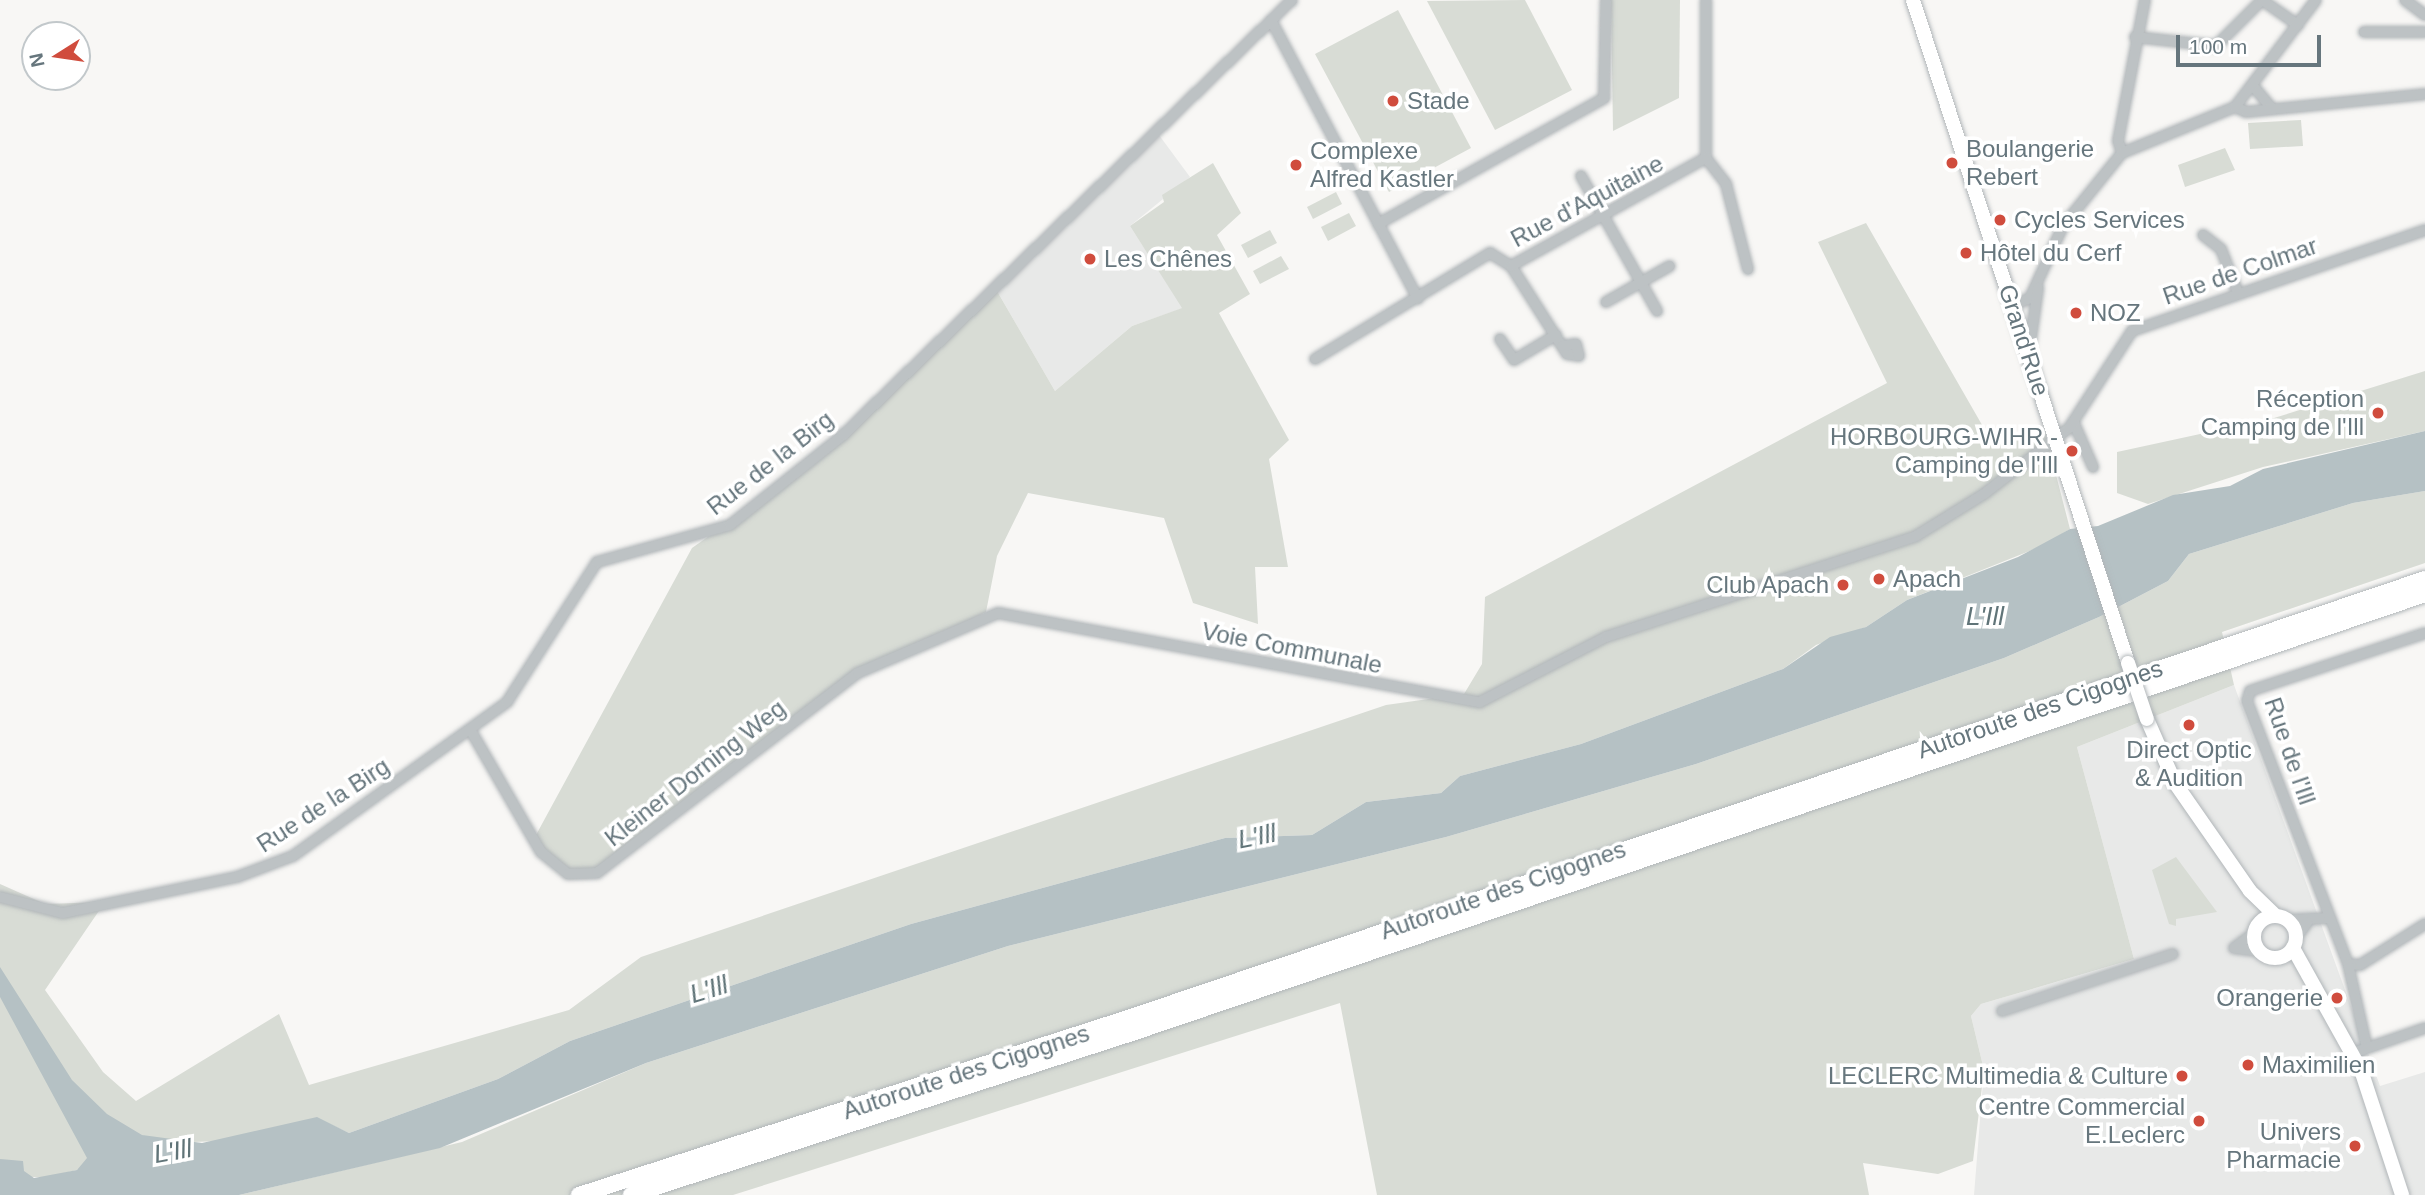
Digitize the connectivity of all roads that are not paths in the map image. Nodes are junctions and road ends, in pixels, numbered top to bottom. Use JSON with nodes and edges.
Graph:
{"nodes":[{"id":1,"x":1292,"y":0,"type":"edge"},
{"id":2,"x":1606,"y":0,"type":"edge"},
{"id":3,"x":1706,"y":0,"type":"edge"},
{"id":4,"x":1913,"y":0,"type":"edge"},
{"id":5,"x":2145,"y":0,"type":"edge"},
{"id":6,"x":2316,"y":0,"type":"edge"},
{"id":7,"x":2405,"y":0,"type":"edge"},
{"id":8,"x":2425,"y":15,"type":"edge"},
{"id":9,"x":1271,"y":20,"type":"junction"},
{"id":10,"x":2298,"y":24,"type":"junction"},
{"id":11,"x":2364,"y":32,"type":"dead end"},
{"id":12,"x":2425,"y":32,"type":"edge"},
{"id":13,"x":2134,"y":37,"type":"junction"},
{"id":14,"x":2254,"y":86,"type":"junction"},
{"id":15,"x":2425,"y":94,"type":"edge"},
{"id":16,"x":2235,"y":107,"type":"junction"},
{"id":17,"x":2271,"y":107,"type":"junction"},
{"id":18,"x":2122,"y":153,"type":"junction"},
{"id":19,"x":1706,"y":159,"type":"junction"},
{"id":20,"x":1581,"y":176,"type":"dead end"},
{"id":21,"x":1602,"y":217,"type":"junction"},
{"id":22,"x":1378,"y":224,"type":"junction"},
{"id":23,"x":2425,"y":230,"type":"edge"},
{"id":24,"x":2203,"y":235,"type":"dead end"},
{"id":25,"x":1511,"y":266,"type":"junction"},
{"id":26,"x":1670,"y":266,"type":"dead end"},
{"id":27,"x":1748,"y":268,"type":"dead end"},
{"id":28,"x":1637,"y":284,"type":"junction"},
{"id":29,"x":2038,"y":285,"type":"junction"},
{"id":30,"x":2238,"y":293,"type":"junction"},
{"id":31,"x":1418,"y":299,"type":"junction"},
{"id":32,"x":2037,"y":299,"type":"junction"},
{"id":33,"x":1606,"y":302,"type":"dead end"},
{"id":34,"x":1657,"y":312,"type":"dead end"},
{"id":35,"x":2014,"y":312,"type":"junction"},
{"id":36,"x":1556,"y":335,"type":"junction"},
{"id":37,"x":1500,"y":339,"type":"dead end"},
{"id":38,"x":1562,"y":346,"type":"dead end"},
{"id":39,"x":2029,"y":356,"type":"junction"},
{"id":40,"x":1315,"y":359,"type":"dead end"},
{"id":41,"x":2074,"y":423,"type":"junction"},
{"id":42,"x":2055,"y":434,"type":"junction"},
{"id":43,"x":2093,"y":467,"type":"dead end"},
{"id":44,"x":2425,"y":579,"type":"edge"},
{"id":45,"x":2425,"y":594,"type":"edge"},
{"id":46,"x":1685,"y":611,"type":"joint"},
{"id":47,"x":998,"y":613,"type":"joint"},
{"id":48,"x":2425,"y":633,"type":"edge"},
{"id":49,"x":471,"y":731,"type":"junction"},
{"id":50,"x":2250,"y":891,"type":"junction"},
{"id":51,"x":0,"y":897,"type":"edge"},
{"id":52,"x":2282,"y":918,"type":"junction"},
{"id":53,"x":2328,"y":918,"type":"junction"},
{"id":54,"x":2307,"y":923,"type":"junction"},
{"id":55,"x":2425,"y":924,"type":"edge"},
{"id":56,"x":2255,"y":930,"type":"junction"},
{"id":57,"x":2294,"y":943,"type":"junction"},
{"id":58,"x":2258,"y":951,"type":"junction"},
{"id":59,"x":2173,"y":954,"type":"dead end"},
{"id":60,"x":2277,"y":958,"type":"junction"},
{"id":61,"x":2347,"y":964,"type":"junction"},
{"id":62,"x":2311,"y":978,"type":"junction"},
{"id":63,"x":2002,"y":1011,"type":"dead end"},
{"id":64,"x":2425,"y":1028,"type":"edge"},
{"id":65,"x":2367,"y":1048,"type":"junction"},
{"id":66,"x":2353,"y":1053,"type":"junction"},
{"id":67,"x":579,"y":1195,"type":"edge"},
{"id":68,"x":631,"y":1195,"type":"edge"},
{"id":69,"x":2402,"y":1195,"type":"edge"}],
"edges":[{"from":1,"to":9,"type":"street","name":"Rue de la Birg"},
{"from":2,"to":22,"type":"street"},
{"from":3,"to":19,"type":"street"},
{"from":4,"to":35,"type":"main road","name":"Grand'Rue"},
{"from":5,"to":13,"type":"street"},
{"from":6,"to":10,"type":"street"},
{"from":7,"to":8,"type":"street"},
{"from":9,"to":22,"type":"street"},
{"from":9,"to":49,"type":"street","name":"Rue de la Birg"},
{"from":10,"to":13,"type":"street"},
{"from":10,"to":14,"type":"street"},
{"from":11,"to":12,"type":"street"},
{"from":13,"to":18,"type":"street"},
{"from":14,"to":16,"type":"street"},
{"from":14,"to":17,"type":"street"},
{"from":15,"to":17,"type":"street"},
{"from":16,"to":17,"type":"street"},
{"from":16,"to":18,"type":"street"},
{"from":18,"to":29,"type":"street"},
{"from":19,"to":21,"type":"street","name":"Rue d'Aquitaine"},
{"from":19,"to":27,"type":"street"},
{"from":20,"to":21,"type":"street"},
{"from":21,"to":25,"type":"street","name":"Rue d'Aquitaine"},
{"from":21,"to":28,"type":"street"},
{"from":22,"to":31,"type":"street"},
{"from":23,"to":30,"type":"street","name":"Rue de Colmar"},
{"from":24,"to":30,"type":"street"},
{"from":25,"to":31,"type":"street","name":"Rue d'Aquitaine"},
{"from":25,"to":36,"type":"street"},
{"from":26,"to":28,"type":"street"},
{"from":28,"to":33,"type":"street"},
{"from":28,"to":34,"type":"street"},
{"from":29,"to":32,"type":"street"},
{"from":29,"to":35,"type":"street"},
{"from":30,"to":41,"type":"street","name":"Rue de Colmar"},
{"from":31,"to":40,"type":"street"},
{"from":32,"to":35,"type":"street"},
{"from":32,"to":39,"type":"street"},
{"from":35,"to":39,"type":"main road","name":"Grand'Rue"},
{"from":36,"to":37,"type":"street"},
{"from":36,"to":38,"type":"street"},
{"from":39,"to":42,"type":"main road","name":"Grand'Rue"},
{"from":41,"to":42,"type":"street","name":"Rue de Colmar"},
{"from":41,"to":43,"type":"street"},
{"from":42,"to":46,"type":"street","name":"Rue de Colmar"},
{"from":42,"to":50,"type":"main road","name":"Grand'Rue","bridge":true},
{"from":44,"to":67,"type":"highway","name":"Autoroute des Cigognes"},
{"from":45,"to":68,"type":"highway","name":"Autoroute des Cigognes"},
{"from":46,"to":47,"type":"street","name":"Voie Communale"},
{"from":47,"to":49,"type":"street","name":"Kleiner Dorning Weg"},
{"from":48,"to":53,"type":"street","name":"Rue de l'Ill"},
{"from":49,"to":51,"type":"street","name":"Rue de la Birg"},
{"from":50,"to":52,"type":"main road"},
{"from":50,"to":56,"type":"main road"},
{"from":52,"to":54,"type":"street"},
{"from":52,"to":56,"type":"main road"},
{"from":52,"to":57,"type":"main road"},
{"from":53,"to":54,"type":"street"},
{"from":53,"to":61,"type":"street","name":"Rue de l'Ill"},
{"from":54,"to":57,"type":"street"},
{"from":55,"to":61,"type":"street"},
{"from":56,"to":58,"type":"main road"},
{"from":56,"to":58,"type":"street"},
{"from":57,"to":60,"type":"main road"},
{"from":57,"to":62,"type":"main road"},
{"from":58,"to":60,"type":"main road"},
{"from":59,"to":63,"type":"street"},
{"from":60,"to":62,"type":"main road"},
{"from":61,"to":65,"type":"street","name":"Rue de l'Ill"},
{"from":62,"to":66,"type":"main road"},
{"from":64,"to":65,"type":"street"},
{"from":65,"to":66,"type":"street"},
{"from":66,"to":69,"type":"main road"}]}
